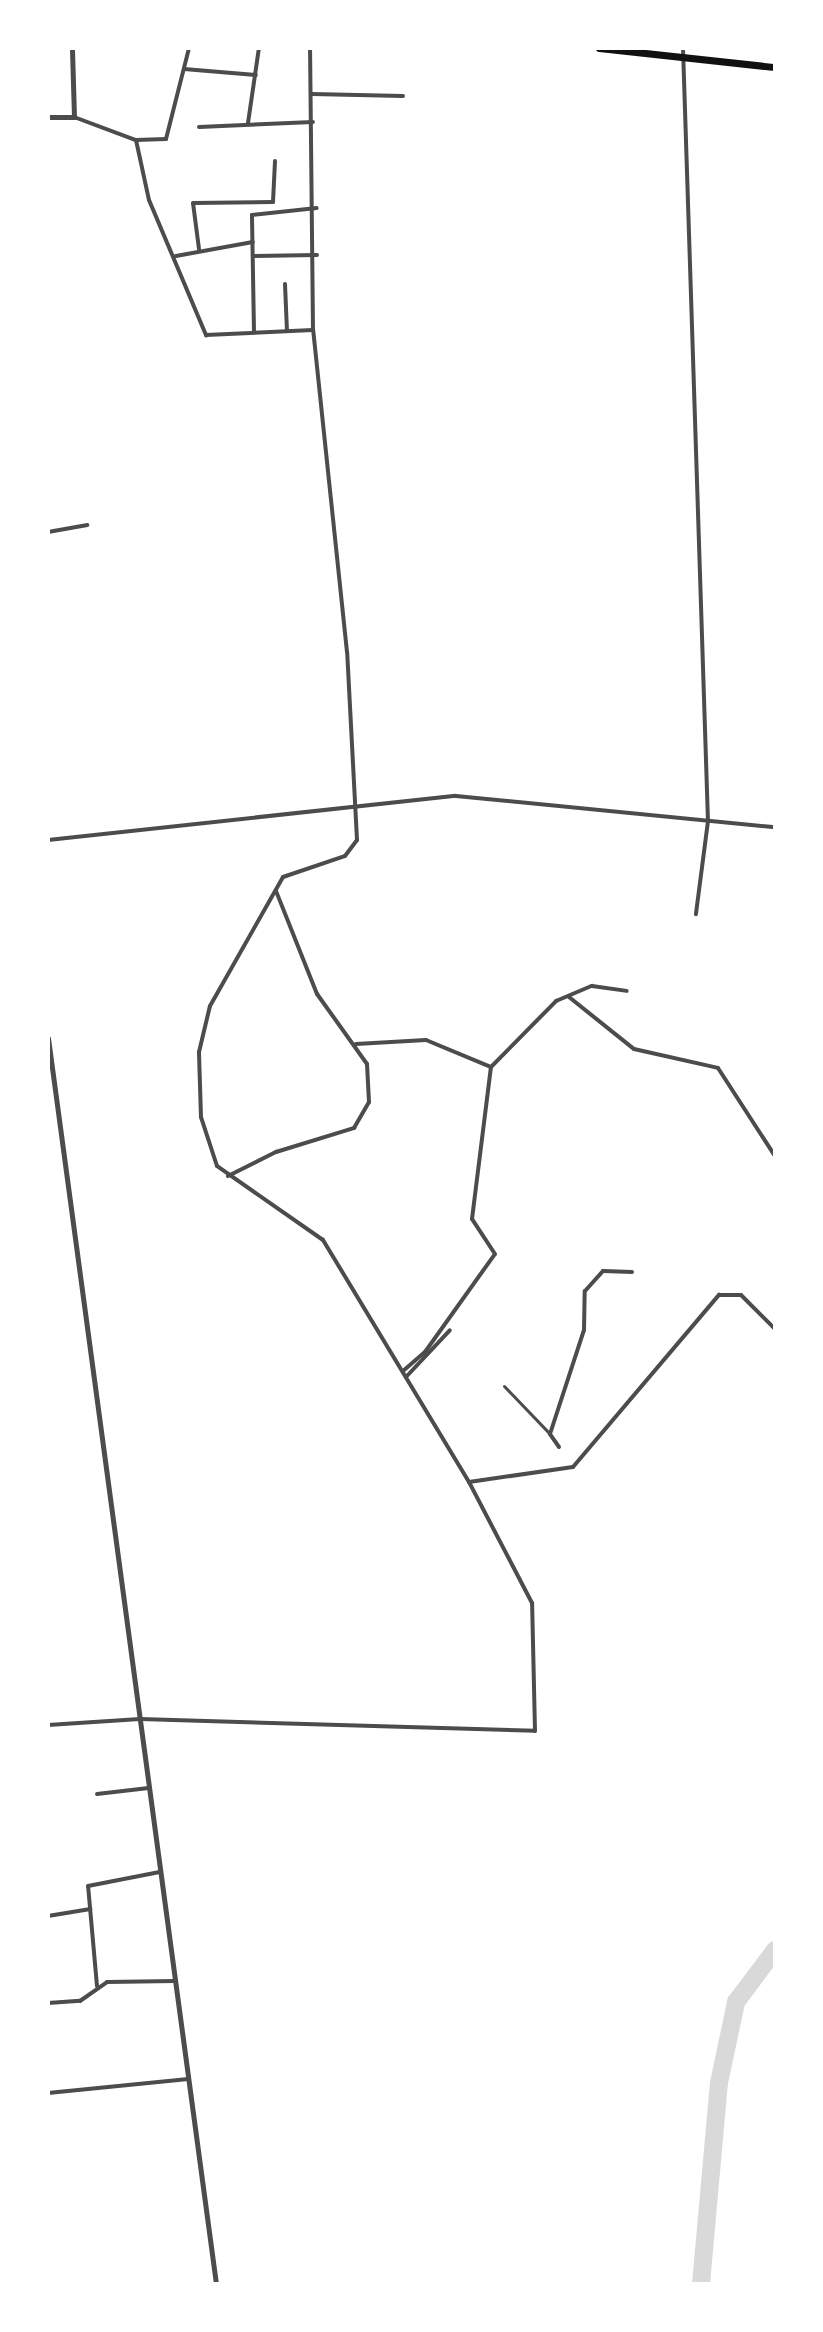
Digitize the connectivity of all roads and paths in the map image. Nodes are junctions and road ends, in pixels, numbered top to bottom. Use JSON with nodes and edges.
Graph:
{"nodes":[{"id":1,"x":72,"y":48,"type":"edge"},
{"id":2,"x":189,"y":48,"type":"edge"},
{"id":3,"x":259,"y":48,"type":"edge"},
{"id":4,"x":310,"y":48,"type":"edge"},
{"id":5,"x":599,"y":48,"type":"edge"},
{"id":6,"x":683,"y":48,"type":"edge"},
{"id":7,"x":684,"y":58,"type":"junction"},
{"id":8,"x":775,"y":67,"type":"edge"},
{"id":9,"x":184,"y":69,"type":"junction"},
{"id":10,"x":256,"y":75,"type":"junction"},
{"id":11,"x":312,"y":94,"type":"junction"},
{"id":12,"x":403,"y":96,"type":"dead end"},
{"id":13,"x":48,"y":117,"type":"edge"},
{"id":14,"x":74,"y":117,"type":"junction"},
{"id":15,"x":313,"y":122,"type":"junction"},
{"id":16,"x":248,"y":123,"type":"junction"},
{"id":17,"x":199,"y":127,"type":"dead end"},
{"id":18,"x":136,"y":140,"type":"junction"},
{"id":19,"x":275,"y":161,"type":"dead end"},
{"id":20,"x":317,"y":208,"type":"junction"},
{"id":21,"x":253,"y":242,"type":"junction"},
{"id":22,"x":199,"y":249,"type":"junction"},
{"id":23,"x":317,"y":255,"type":"junction"},
{"id":24,"x":176,"y":256,"type":"junction"},
{"id":25,"x":254,"y":256,"type":"junction"},
{"id":26,"x":285,"y":284,"type":"dead end"},
{"id":27,"x":313,"y":330,"type":"junction"},
{"id":28,"x":287,"y":331,"type":"junction"},
{"id":29,"x":254,"y":332,"type":"junction"},
{"id":30,"x":87,"y":525,"type":"dead end"},
{"id":31,"x":48,"y":532,"type":"edge"},
{"id":32,"x":357,"y":809,"type":"junction"},
{"id":33,"x":708,"y":821,"type":"junction"},
{"id":34,"x":775,"y":827,"type":"edge"},
{"id":35,"x":48,"y":840,"type":"edge"},
{"id":36,"x":276,"y":891,"type":"junction"},
{"id":37,"x":696,"y":914,"type":"dead end"},
{"id":38,"x":627,"y":991,"type":"dead end"},
{"id":39,"x":569,"y":997,"type":"junction"},
{"id":40,"x":48,"y":1038,"type":"edge"},
{"id":41,"x":356,"y":1044,"type":"junction"},
{"id":42,"x":491,"y":1067,"type":"junction"},
{"id":43,"x":775,"y":1156,"type":"edge"},
{"id":44,"x":228,"y":1176,"type":"junction"},
{"id":45,"x":632,"y":1272,"type":"dead end"},
{"id":46,"x":775,"y":1329,"type":"edge"},
{"id":47,"x":450,"y":1330,"type":"dead end"},
{"id":48,"x":403,"y":1371,"type":"junction"},
{"id":49,"x":406,"y":1377,"type":"junction"},
{"id":50,"x":504,"y":1386,"type":"dead end"},
{"id":51,"x":550,"y":1434,"type":"junction"},
{"id":52,"x":559,"y":1447,"type":"dead end"},
{"id":53,"x":469,"y":1482,"type":"junction"},
{"id":54,"x":140,"y":1719,"type":"junction"},
{"id":55,"x":48,"y":1725,"type":"edge"},
{"id":56,"x":149,"y":1788,"type":"junction"},
{"id":57,"x":97,"y":1794,"type":"dead end"},
{"id":58,"x":160,"y":1872,"type":"junction"},
{"id":59,"x":90,"y":1909,"type":"junction"},
{"id":60,"x":48,"y":1916,"type":"edge"},
{"id":61,"x":175,"y":1981,"type":"junction"},
{"id":62,"x":97,"y":1986,"type":"junction"},
{"id":63,"x":48,"y":2003,"type":"edge"},
{"id":64,"x":188,"y":2079,"type":"junction"},
{"id":65,"x":48,"y":2093,"type":"edge"},
{"id":66,"x":216,"y":2284,"type":"edge"}],
"edges":[{"from":1,"to":14,"type":"street"},
{"from":2,"to":9,"type":"street"},
{"from":3,"to":10,"type":"street"},
{"from":4,"to":11,"type":"street"},
{"from":5,"to":7,"type":"highway"},
{"from":6,"to":7,"type":"street"},
{"from":7,"to":8,"type":"highway"},
{"from":7,"to":33,"type":"street"},
{"from":9,"to":10,"type":"street"},
{"from":9,"to":18,"type":"street"},
{"from":10,"to":16,"type":"street"},
{"from":11,"to":12,"type":"street"},
{"from":11,"to":15,"type":"street"},
{"from":13,"to":14,"type":"street"},
{"from":14,"to":18,"type":"street"},
{"from":15,"to":16,"type":"street"},
{"from":15,"to":20,"type":"street"},
{"from":16,"to":17,"type":"street"},
{"from":18,"to":24,"type":"street"},
{"from":19,"to":22,"type":"street"},
{"from":20,"to":21,"type":"street"},
{"from":20,"to":23,"type":"street"},
{"from":21,"to":22,"type":"street"},
{"from":21,"to":25,"type":"street"},
{"from":22,"to":24,"type":"street"},
{"from":23,"to":25,"type":"street"},
{"from":23,"to":27,"type":"street"},
{"from":24,"to":29,"type":"street"},
{"from":25,"to":29,"type":"street"},
{"from":26,"to":28,"type":"street"},
{"from":27,"to":28,"type":"street"},
{"from":27,"to":32,"type":"street"},
{"from":28,"to":29,"type":"street"},
{"from":30,"to":31,"type":"street"},
{"from":32,"to":33,"type":"street"},
{"from":32,"to":35,"type":"street"},
{"from":32,"to":36,"type":"street"},
{"from":33,"to":34,"type":"street"},
{"from":33,"to":37,"type":"street"},
{"from":36,"to":41,"type":"street"},
{"from":36,"to":44,"type":"street"},
{"from":38,"to":39,"type":"street"},
{"from":39,"to":42,"type":"street"},
{"from":39,"to":43,"type":"street"},
{"from":40,"to":54,"type":"street"},
{"from":41,"to":42,"type":"street"},
{"from":41,"to":44,"type":"street"},
{"from":42,"to":48,"type":"street"},
{"from":44,"to":48,"type":"street"},
{"from":45,"to":51,"type":"street"},
{"from":46,"to":53,"type":"street"},
{"from":47,"to":49,"type":"street"},
{"from":48,"to":49,"type":"street"},
{"from":49,"to":53,"type":"street"},
{"from":50,"to":51,"type":"street"},
{"from":51,"to":52,"type":"street"},
{"from":53,"to":54,"type":"street"},
{"from":54,"to":55,"type":"street"},
{"from":54,"to":56,"type":"street"},
{"from":56,"to":57,"type":"street"},
{"from":56,"to":58,"type":"street"},
{"from":58,"to":59,"type":"street"},
{"from":58,"to":61,"type":"street"},
{"from":59,"to":60,"type":"street"},
{"from":59,"to":62,"type":"street"},
{"from":61,"to":62,"type":"street"},
{"from":61,"to":64,"type":"street"},
{"from":62,"to":63,"type":"street"},
{"from":64,"to":65,"type":"street"},
{"from":64,"to":66,"type":"street"}]}
